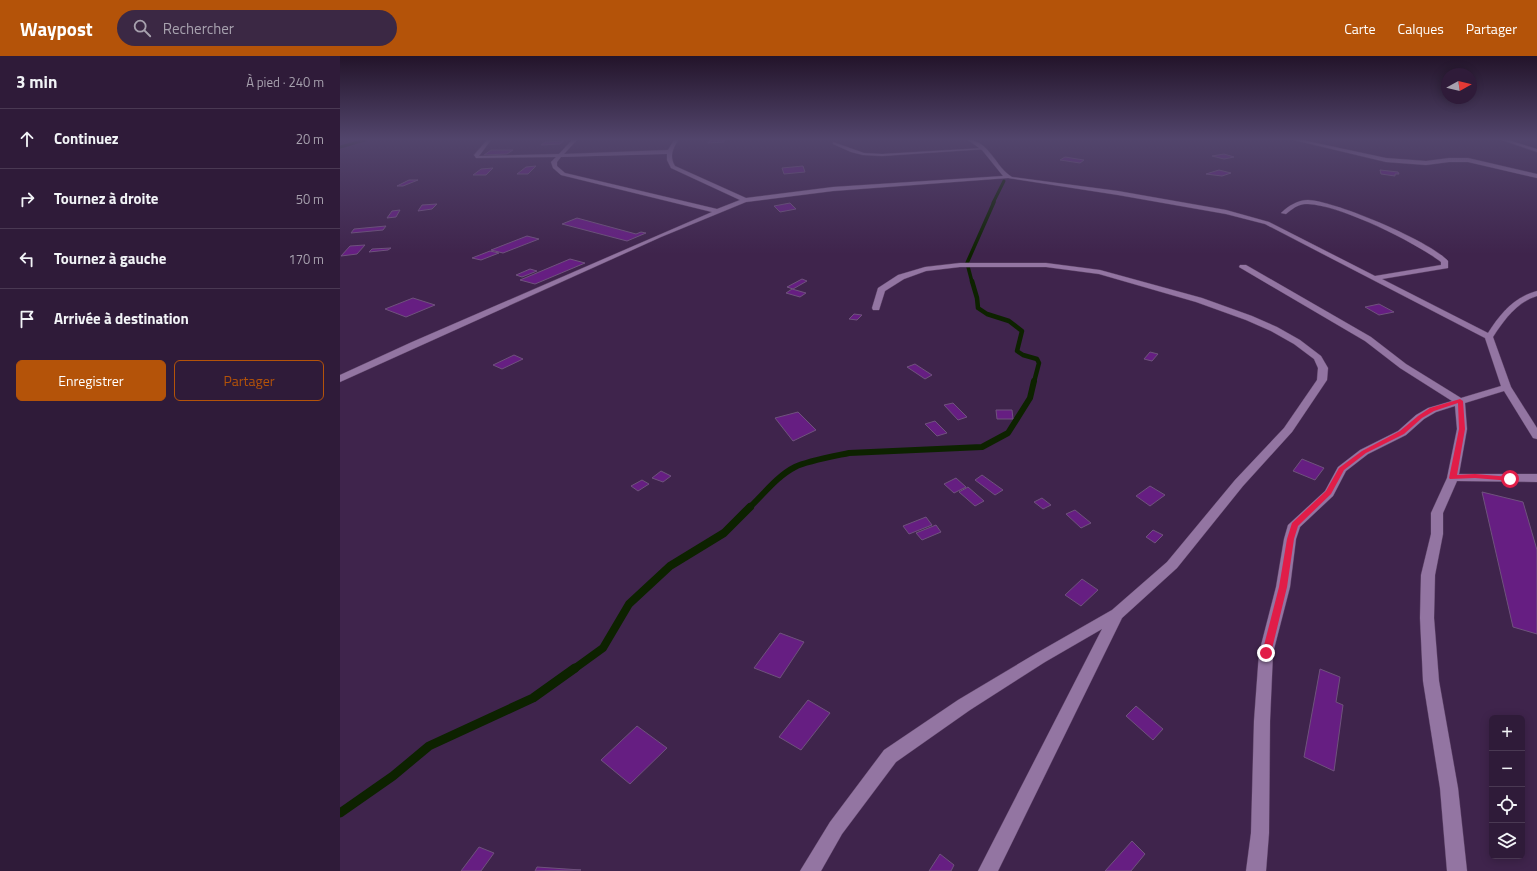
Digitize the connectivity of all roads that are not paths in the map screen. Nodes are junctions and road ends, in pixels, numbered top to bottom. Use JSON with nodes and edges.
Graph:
{"nodes":[{"id":1,"x":580,"y":178,"type":"edge"},
{"id":2,"x":698,"y":178,"type":"edge"},
{"id":3,"x":992,"y":178,"type":"edge"},
{"id":4,"x":1011,"y":178,"type":"edge"},
{"id":5,"x":745,"y":200,"type":"junction"},
{"id":6,"x":716,"y":211,"type":"junction"},
{"id":7,"x":1284,"y":213,"type":"dead end"},
{"id":8,"x":1243,"y":267,"type":"dead end"},
{"id":9,"x":1374,"y":278,"type":"junction"},
{"id":10,"x":1537,"y":294,"type":"edge"},
{"id":11,"x":876,"y":308,"type":"dead end"},
{"id":12,"x":1489,"y":337,"type":"junction"},
{"id":13,"x":340,"y":379,"type":"edge"},
{"id":14,"x":1506,"y":387,"type":"junction"},
{"id":15,"x":1460,"y":401,"type":"junction"},
{"id":16,"x":1537,"y":436,"type":"edge"},
{"id":17,"x":1453,"y":478,"type":"junction"},
{"id":18,"x":1537,"y":478,"type":"edge"},
{"id":19,"x":1117,"y":614,"type":"junction"},
{"id":20,"x":810,"y":871,"type":"edge"},
{"id":21,"x":988,"y":871,"type":"edge"},
{"id":22,"x":1256,"y":871,"type":"edge"},
{"id":23,"x":1457,"y":871,"type":"edge"}],
"edges":[{"from":1,"to":6,"type":"street"},
{"from":2,"to":5,"type":"street"},
{"from":3,"to":5,"type":"street"},
{"from":4,"to":9,"type":"street"},
{"from":5,"to":6,"type":"street"},
{"from":6,"to":13,"type":"street"},
{"from":7,"to":9,"type":"street"},
{"from":8,"to":15,"type":"street"},
{"from":9,"to":12,"type":"street"},
{"from":10,"to":12,"type":"street"},
{"from":11,"to":19,"type":"street"},
{"from":12,"to":14,"type":"street"},
{"from":14,"to":15,"type":"street"},
{"from":14,"to":16,"type":"street"},
{"from":15,"to":17,"type":"street"},
{"from":15,"to":22,"type":"street"},
{"from":17,"to":18,"type":"street"},
{"from":17,"to":23,"type":"street"},
{"from":19,"to":20,"type":"street"},
{"from":19,"to":21,"type":"street"}]}
